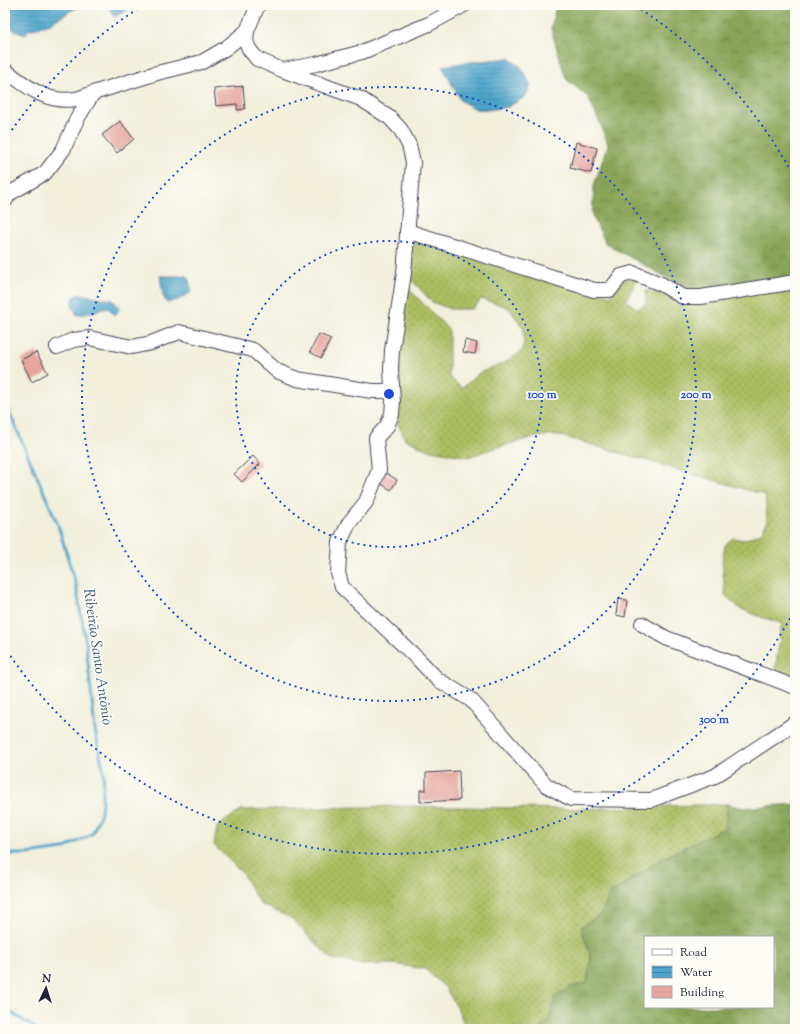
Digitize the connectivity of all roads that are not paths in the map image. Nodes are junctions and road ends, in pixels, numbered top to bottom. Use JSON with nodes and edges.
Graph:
{"nodes":[{"id":1,"x":258,"y":5,"type":"edge"},
{"id":2,"x":464,"y":5,"type":"edge"},
{"id":3,"x":247,"y":31,"type":"junction"},
{"id":4,"x":5,"y":70,"type":"edge"},
{"id":5,"x":282,"y":70,"type":"junction"},
{"id":6,"x":93,"y":93,"type":"junction"},
{"id":7,"x":5,"y":201,"type":"edge"},
{"id":8,"x":407,"y":231,"type":"junction"},
{"id":9,"x":795,"y":282,"type":"edge"},
{"id":10,"x":57,"y":347,"type":"dead end"},
{"id":11,"x":392,"y":391,"type":"junction"},
{"id":12,"x":642,"y":624,"type":"dead end"},
{"id":13,"x":795,"y":687,"type":"edge"},
{"id":14,"x":795,"y":723,"type":"edge"}],
"edges":[{"from":1,"to":3,"type":"street"},
{"from":2,"to":5,"type":"street"},
{"from":3,"to":5,"type":"street"},
{"from":3,"to":6,"type":"street"},
{"from":4,"to":6,"type":"street"},
{"from":5,"to":8,"type":"street"},
{"from":6,"to":7,"type":"street"},
{"from":8,"to":9,"type":"street"},
{"from":8,"to":11,"type":"street"},
{"from":10,"to":11,"type":"street"},
{"from":11,"to":14,"type":"street"},
{"from":12,"to":13,"type":"street"}]}
